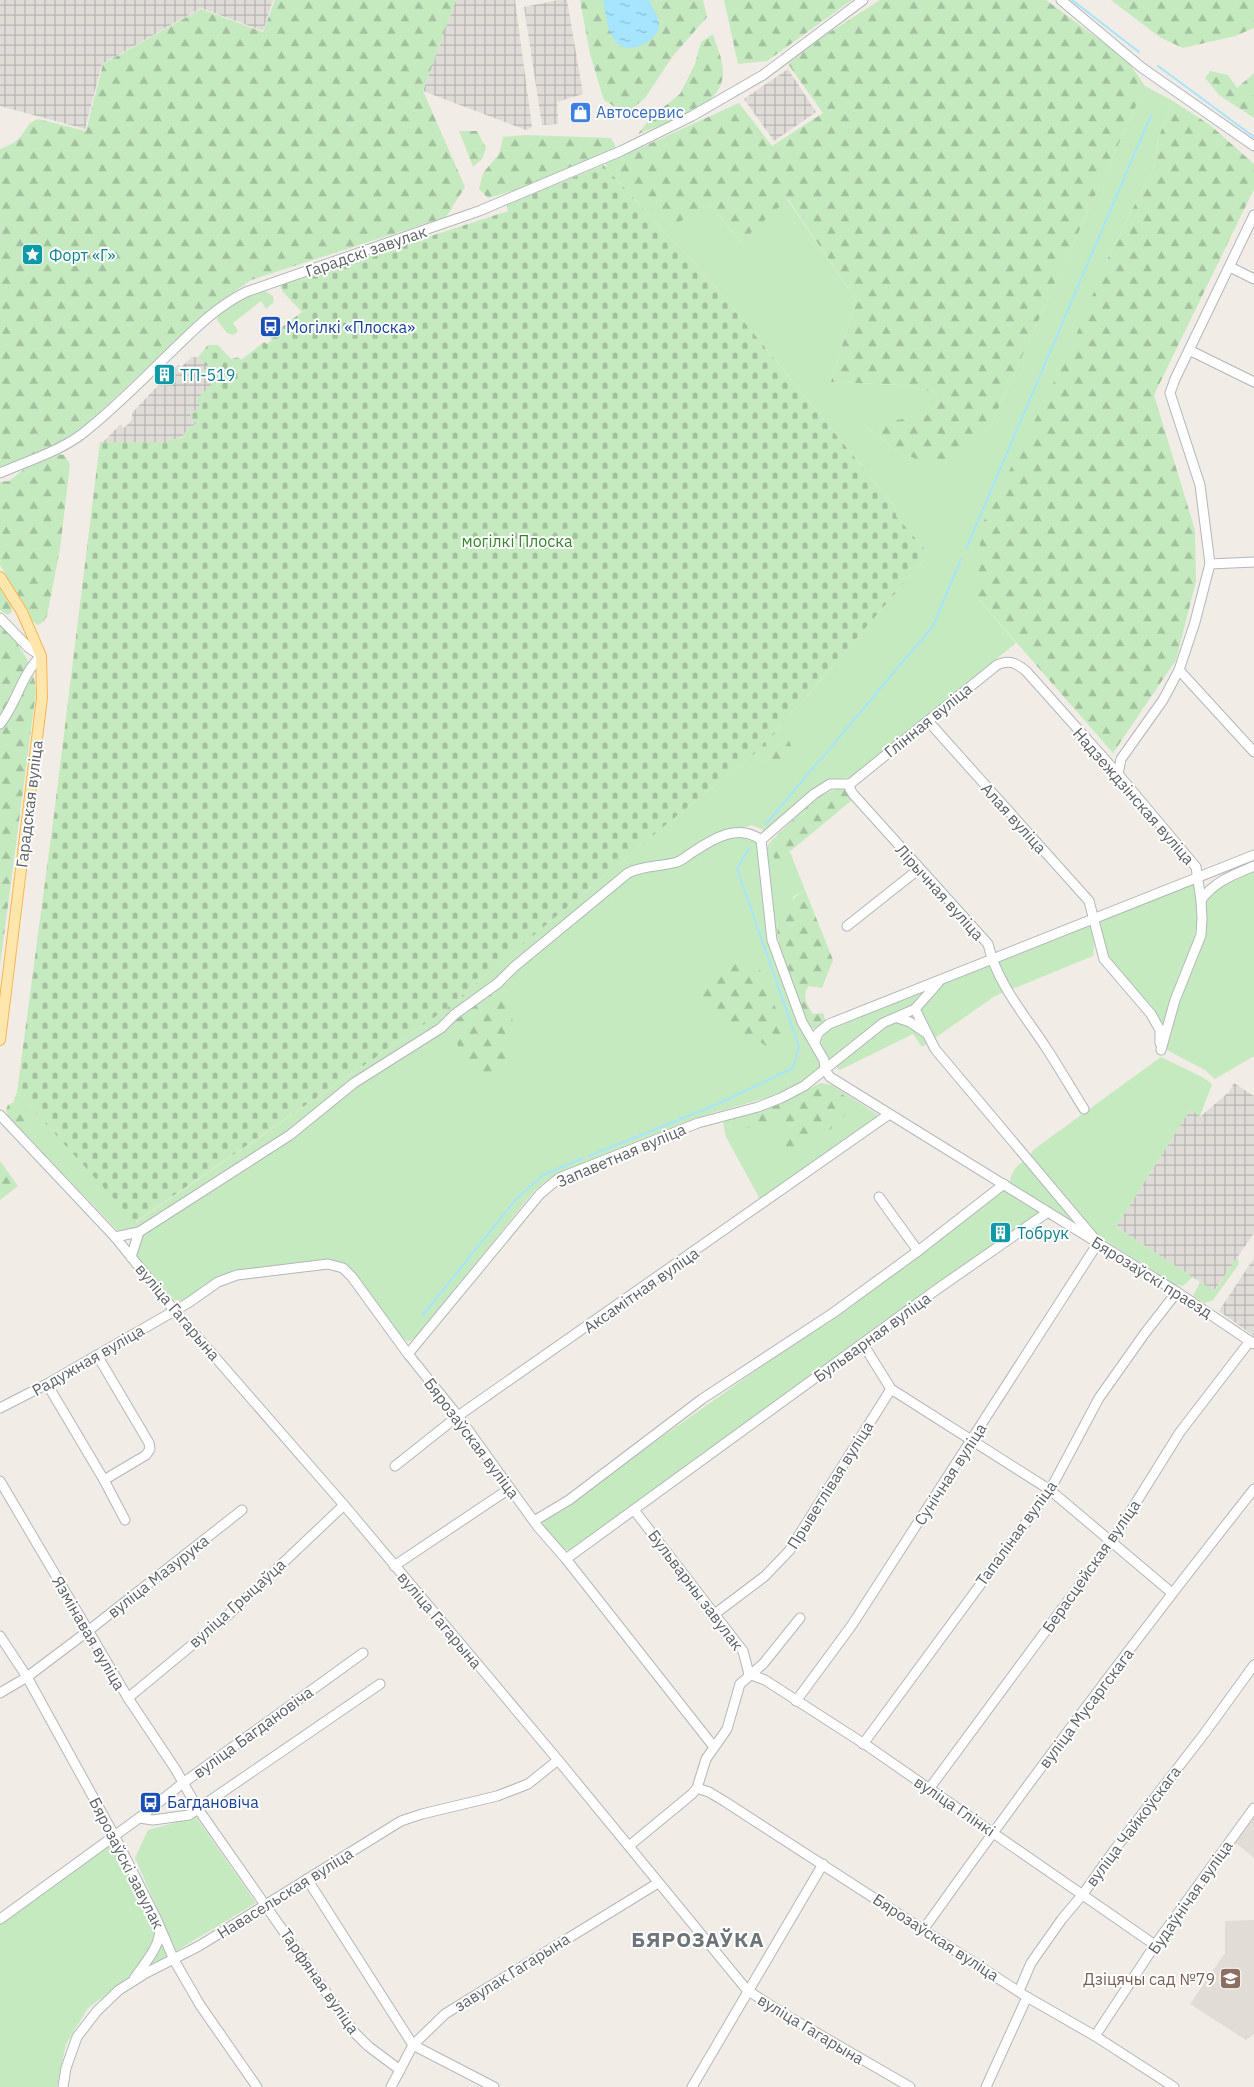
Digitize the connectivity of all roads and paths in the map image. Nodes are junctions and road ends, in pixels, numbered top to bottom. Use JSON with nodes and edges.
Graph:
{"nodes":[{"id":1,"x":862,"y":0,"type":"edge"},
{"id":2,"x":1061,"y":0,"type":"edge"},
{"id":3,"x":1254,"y":146,"type":"edge"},
{"id":4,"x":1254,"y":215,"type":"edge"},
{"id":5,"x":1230,"y":267,"type":"junction"},
{"id":6,"x":1254,"y":280,"type":"edge"},
{"id":7,"x":1189,"y":350,"type":"junction"},
{"id":8,"x":1254,"y":382,"type":"edge"},
{"id":9,"x":0,"y":473,"type":"edge"},
{"id":10,"x":1254,"y":562,"type":"edge"},
{"id":11,"x":1210,"y":564,"type":"junction"},
{"id":12,"x":0,"y":577,"type":"edge"},
{"id":13,"x":0,"y":618,"type":"edge"},
{"id":14,"x":41,"y":656,"type":"junction"},
{"id":15,"x":1008,"y":661,"type":"joint"},
{"id":16,"x":1179,"y":670,"type":"junction"},
{"id":17,"x":928,"y":721,"type":"junction"},
{"id":18,"x":0,"y":724,"type":"edge"},
{"id":19,"x":1254,"y":752,"type":"edge"},
{"id":20,"x":1121,"y":759,"type":"junction"},
{"id":21,"x":1105,"y":760,"type":"junction"},
{"id":22,"x":1118,"y":774,"type":"junction"},
{"id":23,"x":850,"y":784,"type":"junction"},
{"id":24,"x":761,"y":840,"type":"junction"},
{"id":25,"x":1254,"y":855,"type":"edge"},
{"id":26,"x":1254,"y":866,"type":"edge"},
{"id":27,"x":919,"y":869,"type":"junction"},
{"id":28,"x":1199,"y":878,"type":"junction"},
{"id":29,"x":1201,"y":900,"type":"junction"},
{"id":30,"x":1094,"y":919,"type":"junction"},
{"id":31,"x":847,"y":926,"type":"dead end"},
{"id":32,"x":992,"y":960,"type":"junction"},
{"id":33,"x":941,"y":980,"type":"junction"},
{"id":34,"x":915,"y":1009,"type":"junction"},
{"id":35,"x":898,"y":1018,"type":"junction"},
{"id":36,"x":926,"y":1033,"type":"junction"},
{"id":37,"x":0,"y":1040,"type":"edge"},
{"id":38,"x":815,"y":1042,"type":"junction"},
{"id":39,"x":825,"y":1070,"type":"junction"},
{"id":40,"x":1084,"y":1109,"type":"dead end"},
{"id":41,"x":0,"y":1115,"type":"edge"},
{"id":42,"x":888,"y":1115,"type":"junction"},
{"id":43,"x":1004,"y":1184,"type":"junction"},
{"id":44,"x":879,"y":1197,"type":"dead end"},
{"id":45,"x":1048,"y":1212,"type":"junction"},
{"id":46,"x":139,"y":1232,"type":"junction"},
{"id":47,"x":115,"y":1237,"type":"junction"},
{"id":48,"x":1098,"y":1243,"type":"junction"},
{"id":49,"x":918,"y":1251,"type":"junction"},
{"id":50,"x":131,"y":1257,"type":"junction"},
{"id":51,"x":1177,"y":1292,"type":"junction"},
{"id":52,"x":174,"y":1310,"type":"junction"},
{"id":53,"x":1252,"y":1342,"type":"edge"},
{"id":54,"x":863,"y":1344,"type":"junction"},
{"id":55,"x":408,"y":1354,"type":"junction"},
{"id":56,"x":97,"y":1355,"type":"junction"},
{"id":57,"x":47,"y":1384,"type":"junction"},
{"id":58,"x":891,"y":1389,"type":"junction"},
{"id":59,"x":0,"y":1408,"type":"edge"},
{"id":60,"x":458,"y":1416,"type":"junction"},
{"id":61,"x":972,"y":1440,"type":"junction"},
{"id":62,"x":394,"y":1466,"type":"dead end"},
{"id":63,"x":0,"y":1480,"type":"edge"},
{"id":64,"x":104,"y":1480,"type":"junction"},
{"id":65,"x":509,"y":1489,"type":"junction"},
{"id":66,"x":1254,"y":1489,"type":"edge"},
{"id":67,"x":1050,"y":1490,"type":"junction"},
{"id":68,"x":344,"y":1505,"type":"junction"},
{"id":69,"x":242,"y":1510,"type":"dead end"},
{"id":70,"x":634,"y":1510,"type":"junction"},
{"id":71,"x":125,"y":1520,"type":"dead end"},
{"id":72,"x":534,"y":1521,"type":"junction"},
{"id":73,"x":1112,"y":1541,"type":"junction"},
{"id":74,"x":566,"y":1559,"type":"junction"},
{"id":75,"x":394,"y":1566,"type":"junction"},
{"id":76,"x":1172,"y":1593,"type":"junction"},
{"id":77,"x":716,"y":1613,"type":"junction"},
{"id":78,"x":800,"y":1618,"type":"dead end"},
{"id":79,"x":88,"y":1631,"type":"junction"},
{"id":80,"x":0,"y":1636,"type":"edge"},
{"id":81,"x":363,"y":1653,"type":"dead end"},
{"id":82,"x":1254,"y":1665,"type":"edge"},
{"id":83,"x":749,"y":1674,"type":"junction"},
{"id":84,"x":27,"y":1677,"type":"junction"},
{"id":85,"x":380,"y":1684,"type":"dead end"},
{"id":86,"x":0,"y":1693,"type":"edge"},
{"id":87,"x":128,"y":1698,"type":"junction"},
{"id":88,"x":796,"y":1701,"type":"junction"},
{"id":89,"x":863,"y":1744,"type":"junction"},
{"id":90,"x":714,"y":1747,"type":"junction"},
{"id":91,"x":558,"y":1760,"type":"junction"},
{"id":92,"x":183,"y":1783,"type":"junction"},
{"id":93,"x":696,"y":1788,"type":"junction"},
{"id":94,"x":929,"y":1789,"type":"junction"},
{"id":95,"x":1254,"y":1808,"type":"edge"},
{"id":96,"x":198,"y":1809,"type":"junction"},
{"id":97,"x":139,"y":1818,"type":"junction"},
{"id":98,"x":993,"y":1832,"type":"junction"},
{"id":99,"x":114,"y":1835,"type":"junction"},
{"id":100,"x":629,"y":1846,"type":"junction"},
{"id":101,"x":823,"y":1864,"type":"junction"},
{"id":102,"x":307,"y":1879,"type":"junction"},
{"id":103,"x":658,"y":1883,"type":"junction"},
{"id":104,"x":1083,"y":1894,"type":"junction"},
{"id":105,"x":266,"y":1904,"type":"junction"},
{"id":106,"x":156,"y":1918,"type":"junction"},
{"id":107,"x":0,"y":1919,"type":"edge"},
{"id":108,"x":923,"y":1930,"type":"junction"},
{"id":109,"x":1155,"y":1945,"type":"junction"},
{"id":110,"x":174,"y":1960,"type":"junction"},
{"id":111,"x":132,"y":1981,"type":"junction"},
{"id":112,"x":747,"y":1990,"type":"junction"},
{"id":113,"x":1019,"y":1991,"type":"junction"},
{"id":114,"x":1027,"y":1997,"type":"junction"},
{"id":115,"x":1095,"y":2036,"type":"junction"},
{"id":116,"x":413,"y":2044,"type":"junction"},
{"id":117,"x":400,"y":2070,"type":"junction"},
{"id":118,"x":63,"y":2087,"type":"edge"},
{"id":119,"x":258,"y":2087,"type":"edge"},
{"id":120,"x":391,"y":2087,"type":"edge"},
{"id":121,"x":494,"y":2087,"type":"edge"},
{"id":122,"x":692,"y":2087,"type":"edge"},
{"id":123,"x":910,"y":2087,"type":"edge"},
{"id":124,"x":986,"y":2087,"type":"edge"},
{"id":125,"x":1174,"y":2087,"type":"edge"}],
"edges":[{"from":1,"to":9,"type":"street","name":"Гарадскі завулак"},
{"from":2,"to":3,"type":"street"},
{"from":4,"to":5,"type":"street"},
{"from":5,"to":6,"type":"street"},
{"from":5,"to":7,"type":"street"},
{"from":7,"to":8,"type":"street"},
{"from":7,"to":11,"type":"street"},
{"from":10,"to":11,"type":"street"},
{"from":11,"to":16,"type":"street"},
{"from":12,"to":14,"type":"main road","name":"Гарадская вуліца"},
{"from":13,"to":14,"type":"street"},
{"from":14,"to":18,"type":"street"},
{"from":14,"to":37,"type":"main road","name":"Гарадская вуліца"},
{"from":15,"to":17,"type":"street","name":"Глінная вуліца"},
{"from":15,"to":21,"type":"street","name":"Надзеждзінская вуліца"},
{"from":16,"to":19,"type":"street"},
{"from":16,"to":20,"type":"street"},
{"from":17,"to":23,"type":"street","name":"Глінная вуліца"},
{"from":17,"to":30,"type":"street","name":"Алая вуліца"},
{"from":20,"to":21,"type":"street"},
{"from":20,"to":22,"type":"street"},
{"from":21,"to":22,"type":"street","name":"Надзеждзінская вуліца"},
{"from":22,"to":28,"type":"street","name":"Надзеждзінская вуліца"},
{"from":23,"to":24,"type":"street"},
{"from":23,"to":27,"type":"street","name":"Лірычная вуліца"},
{"from":24,"to":38,"type":"street"},
{"from":24,"to":46,"type":"street"},
{"from":25,"to":28,"type":"street"},
{"from":26,"to":29,"type":"street"},
{"from":27,"to":31,"type":"street"},
{"from":27,"to":32,"type":"street","name":"Лірычная вуліца"},
{"from":28,"to":29,"type":"street","name":"Надзеждзінская вуліца"},
{"from":28,"to":30,"type":"street"},
{"from":29,"to":30,"type":"street","name":"Алая вуліца"},
{"from":30,"to":32,"type":"street"},
{"from":32,"to":33,"type":"street"},
{"from":32,"to":40,"type":"street","name":"Лірычная вуліца"},
{"from":33,"to":34,"type":"street"},
{"from":33,"to":38,"type":"street"},
{"from":34,"to":35,"type":"street"},
{"from":34,"to":36,"type":"street"},
{"from":35,"to":36,"type":"street"},
{"from":35,"to":39,"type":"street","name":"Запаветная вуліца"},
{"from":36,"to":48,"type":"street"},
{"from":38,"to":39,"type":"street"},
{"from":39,"to":42,"type":"street"},
{"from":39,"to":55,"type":"street","name":"Запаветная вуліца"},
{"from":41,"to":47,"type":"street","name":"вуліца Гагарына"},
{"from":42,"to":43,"type":"street"},
{"from":42,"to":60,"type":"street","name":"Аксамітная вуліца"},
{"from":43,"to":45,"type":"street"},
{"from":43,"to":49,"type":"street"},
{"from":44,"to":49,"type":"street"},
{"from":45,"to":48,"type":"street","name":"Бярозаўскі праезд"},
{"from":45,"to":54,"type":"street","name":"Бульварная вуліца"},
{"from":46,"to":47,"type":"street"},
{"from":46,"to":50,"type":"street"},
{"from":47,"to":50,"type":"street","name":"вуліца Гагарына"},
{"from":48,"to":51,"type":"street","name":"Бярозаўскі праезд"},
{"from":48,"to":61,"type":"street","name":"Сунічная вуліца"},
{"from":49,"to":72,"type":"street"},
{"from":50,"to":52,"type":"street","name":"вуліца Гагарына"},
{"from":51,"to":53,"type":"street","name":"Бярозаўскі праезд"},
{"from":51,"to":67,"type":"street","name":"Тапаліная вуліца"},
{"from":52,"to":55,"type":"street","name":"Бярозаўская вуліца"},
{"from":52,"to":56,"type":"street","name":"Радужная вуліца"},
{"from":52,"to":68,"type":"street","name":"вуліца Гагарына"},
{"from":53,"to":73,"type":"street","name":"Берасцейская вуліца"},
{"from":54,"to":58,"type":"street"},
{"from":54,"to":70,"type":"street","name":"Бульварная вуліца"},
{"from":55,"to":60,"type":"street","name":"Бярозаўская вуліца"},
{"from":56,"to":57,"type":"street","name":"Радужная вуліца"},
{"from":56,"to":64,"type":"street"},
{"from":57,"to":59,"type":"street","name":"Радужная вуліца"},
{"from":57,"to":64,"type":"street"},
{"from":58,"to":61,"type":"street"},
{"from":58,"to":77,"type":"street","name":"Прыветлівая вуліца"},
{"from":60,"to":62,"type":"street","name":"Аксамітная вуліца"},
{"from":60,"to":65,"type":"street","name":"Бярозаўская вуліца"},
{"from":61,"to":67,"type":"street"},
{"from":61,"to":88,"type":"street","name":"Сунічная вуліца"},
{"from":63,"to":79,"type":"street","name":"Язмінавая вуліца"},
{"from":64,"to":71,"type":"street"},
{"from":65,"to":72,"type":"street","name":"Бярозаўская вуліца"},
{"from":65,"to":75,"type":"street"},
{"from":66,"to":76,"type":"street","name":"вуліца Мусаргскага"},
{"from":67,"to":73,"type":"street"},
{"from":67,"to":89,"type":"street","name":"Тапаліная вуліца"},
{"from":68,"to":75,"type":"street","name":"вуліца Гагарына"},
{"from":68,"to":87,"type":"street","name":"вуліца Грыцаўца"},
{"from":69,"to":79,"type":"street","name":"вуліца Мазурука"},
{"from":70,"to":74,"type":"street","name":"Бульварная вуліца"},
{"from":70,"to":77,"type":"street","name":"Бульварны завулак"},
{"from":72,"to":74,"type":"street","name":"Бярозаўская вуліца"},
{"from":73,"to":76,"type":"street"},
{"from":73,"to":94,"type":"street","name":"Берасцейская вуліца"},
{"from":74,"to":90,"type":"street","name":"Бярозаўская вуліца"},
{"from":75,"to":91,"type":"street","name":"вуліца Гагарына"},
{"from":76,"to":98,"type":"street","name":"вуліца Мусаргскага"},
{"from":77,"to":83,"type":"street","name":"Бульварны завулак"},
{"from":78,"to":83,"type":"street"},
{"from":79,"to":84,"type":"street","name":"вуліца Мазурука"},
{"from":79,"to":87,"type":"street","name":"Язмінавая вуліца"},
{"from":80,"to":84,"type":"street","name":"Бярозаўскі завулак"},
{"from":81,"to":92,"type":"street","name":"вуліца Багдановіча"},
{"from":82,"to":104,"type":"street","name":"вуліца Чайкоўскага"},
{"from":83,"to":88,"type":"street","name":"вуліца Глінкі"},
{"from":83,"to":90,"type":"street"},
{"from":84,"to":86,"type":"street","name":"вуліца Мазурука"},
{"from":84,"to":99,"type":"street","name":"Бярозаўскі завулак"},
{"from":85,"to":96,"type":"street"},
{"from":87,"to":92,"type":"street","name":"Язмінавая вуліца"},
{"from":88,"to":89,"type":"street","name":"вуліца Глінкі"},
{"from":89,"to":94,"type":"street","name":"вуліца Глінкі"},
{"from":90,"to":93,"type":"street"},
{"from":91,"to":100,"type":"street","name":"вуліца Гагарына"},
{"from":91,"to":102,"type":"street","name":"Навасельская вуліца"},
{"from":92,"to":96,"type":"street","name":"Тарфяная вуліца"},
{"from":92,"to":97,"type":"street","name":"вуліца Багдановіча"},
{"from":93,"to":100,"type":"street"},
{"from":93,"to":101,"type":"street","name":"Бярозаўская вуліца"},
{"from":94,"to":98,"type":"street","name":"вуліца Глінкі"},
{"from":95,"to":109,"type":"street","name":"Будаўнічая вуліца"},
{"from":96,"to":97,"type":"street"},
{"from":96,"to":105,"type":"street","name":"Тарфяная вуліца"},
{"from":97,"to":99,"type":"street","name":"вуліца Багдановіча"},
{"from":98,"to":104,"type":"street","name":"вуліца Глінкі"},
{"from":98,"to":108,"type":"street","name":"вуліца Мусаргскага"},
{"from":99,"to":106,"type":"street","name":"Бярозаўскі завулак"},
{"from":99,"to":107,"type":"street","name":"вуліца Багдановіча"},
{"from":100,"to":103,"type":"street","name":"вуліца Гагарына"},
{"from":101,"to":108,"type":"street","name":"Бярозаўская вуліца"},
{"from":101,"to":112,"type":"street"},
{"from":102,"to":105,"type":"street","name":"Навасельская вуліца"},
{"from":102,"to":116,"type":"street"},
{"from":103,"to":112,"type":"street","name":"вуліца Гагарына"},
{"from":103,"to":116,"type":"street","name":"завулак Гагарына"},
{"from":104,"to":109,"type":"street","name":"вуліца Глінкі"},
{"from":104,"to":113,"type":"street","name":"вуліца Чайкоўскага"},
{"from":105,"to":110,"type":"street","name":"Навасельская вуліца"},
{"from":105,"to":117,"type":"street","name":"Тарфяная вуліца"},
{"from":106,"to":110,"type":"street","name":"Бярозаўскі завулак"},
{"from":106,"to":111,"type":"street"},
{"from":108,"to":113,"type":"street","name":"Бярозаўская вуліца"},
{"from":109,"to":115,"type":"street","name":"Будаўнічая вуліца"},
{"from":110,"to":111,"type":"street","name":"Навасельская вуліца"},
{"from":110,"to":119,"type":"street","name":"Бярозаўскі завулак"},
{"from":111,"to":118,"type":"street","name":"Навасельская вуліца"},
{"from":112,"to":122,"type":"street"},
{"from":112,"to":123,"type":"street","name":"вуліца Гагарына"},
{"from":113,"to":114,"type":"street","name":"Бярозаўская вуліца"},
{"from":114,"to":115,"type":"street","name":"Бярозаўская вуліца"},
{"from":114,"to":124,"type":"street"},
{"from":115,"to":125,"type":"street","name":"Бярозаўская вуліца"},
{"from":116,"to":117,"type":"street","name":"завулак Гагарына"},
{"from":116,"to":121,"type":"street"},
{"from":117,"to":120,"type":"street","name":"завулак Гагарына"}]}
